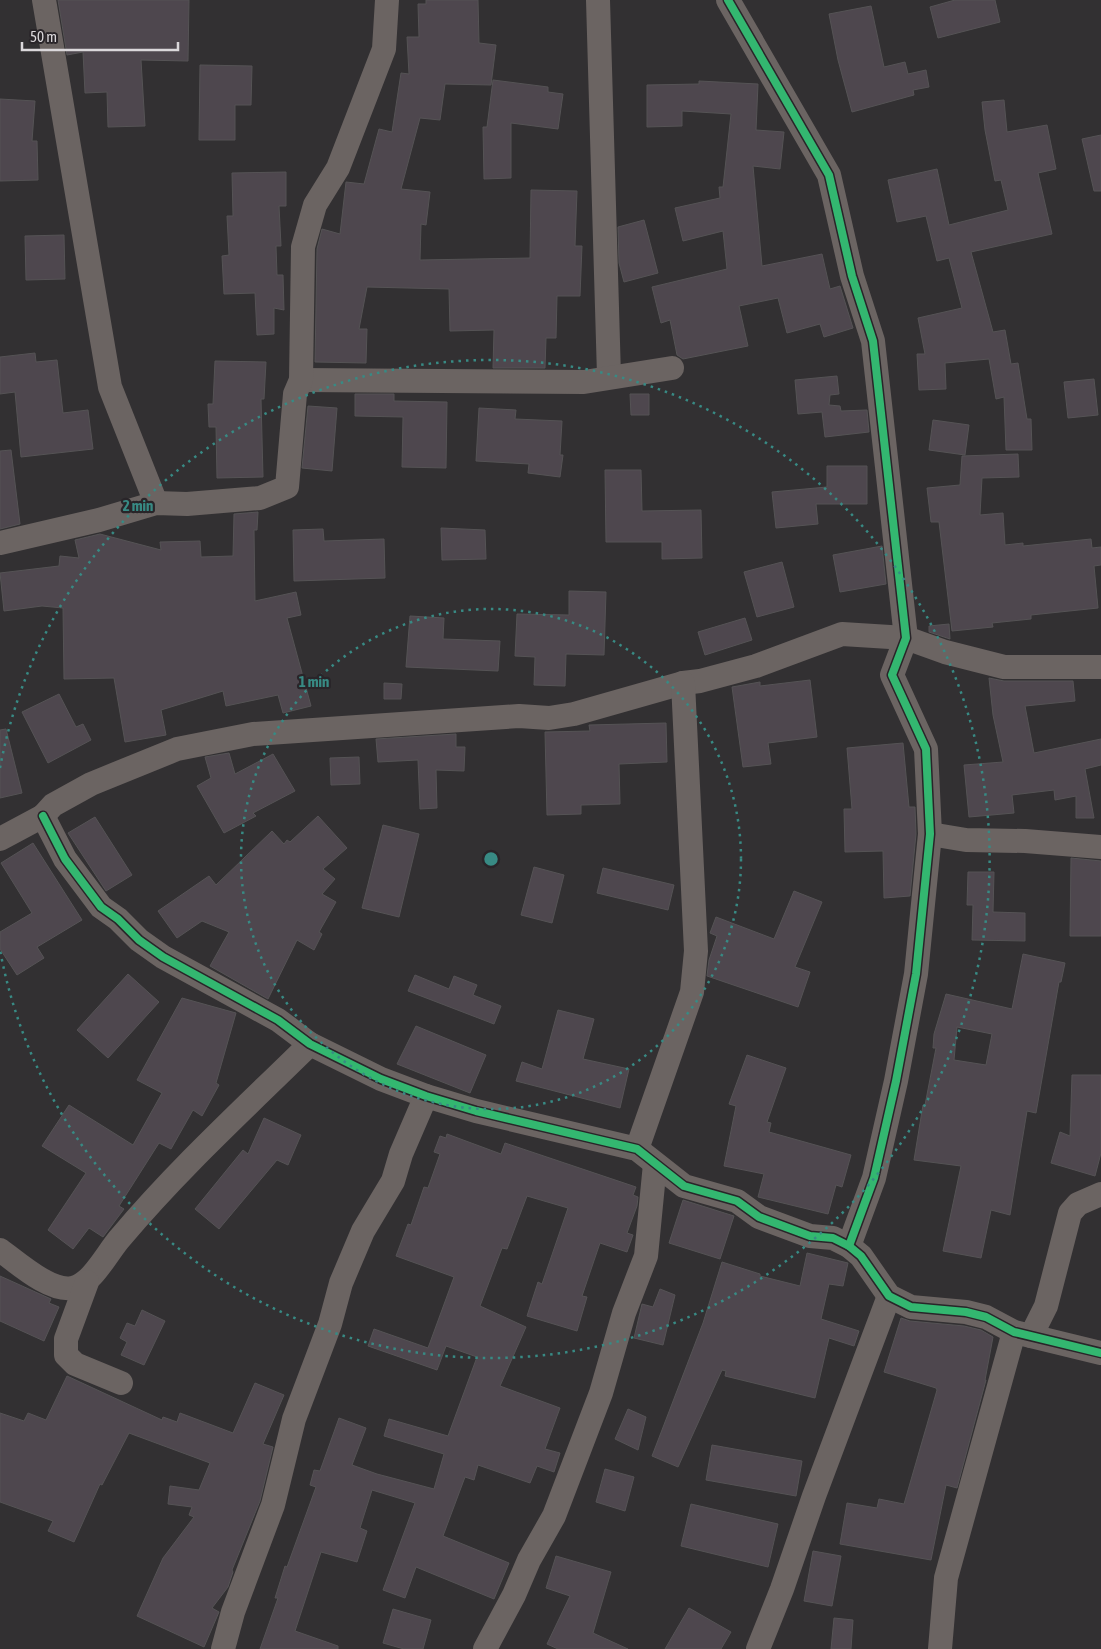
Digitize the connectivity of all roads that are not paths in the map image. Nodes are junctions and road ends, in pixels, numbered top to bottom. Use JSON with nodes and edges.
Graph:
{"nodes":[{"id":1,"x":44,"y":0,"type":"edge"},
{"id":2,"x":387,"y":0,"type":"edge"},
{"id":3,"x":598,"y":0,"type":"edge"},
{"id":4,"x":728,"y":0,"type":"edge"},
{"id":5,"x":672,"y":368,"type":"dead end"},
{"id":6,"x":610,"y":376,"type":"junction"},
{"id":7,"x":301,"y":380,"type":"junction"},
{"id":8,"x":156,"y":503,"type":"junction"},
{"id":9,"x":0,"y":543,"type":"edge"},
{"id":10,"x":906,"y":638,"type":"junction"},
{"id":11,"x":1101,"y":667,"type":"edge"},
{"id":12,"x":683,"y":682,"type":"junction"},
{"id":13,"x":42,"y":816,"type":"junction"},
{"id":14,"x":930,"y":834,"type":"junction"},
{"id":15,"x":0,"y":839,"type":"edge"},
{"id":16,"x":1101,"y":847,"type":"edge"},
{"id":17,"x":310,"y":1044,"type":"junction"},
{"id":18,"x":426,"y":1096,"type":"junction"},
{"id":19,"x":646,"y":1157,"type":"junction"},
{"id":20,"x":1101,"y":1194,"type":"edge"},
{"id":21,"x":849,"y":1246,"type":"junction"},
{"id":22,"x":0,"y":1250,"type":"edge"},
{"id":23,"x":87,"y":1282,"type":"junction"},
{"id":24,"x":889,"y":1296,"type":"junction"},
{"id":25,"x":1023,"y":1334,"type":"junction"},
{"id":26,"x":1101,"y":1353,"type":"edge"},
{"id":27,"x":122,"y":1383,"type":"dead end"},
{"id":28,"x":223,"y":1649,"type":"edge"},
{"id":29,"x":485,"y":1649,"type":"edge"},
{"id":30,"x":758,"y":1649,"type":"edge"},
{"id":31,"x":940,"y":1649,"type":"edge"}],
"edges":[{"from":1,"to":8,"type":"street"},
{"from":2,"to":7,"type":"street"},
{"from":3,"to":6,"type":"street"},
{"from":4,"to":10,"type":"street"},
{"from":5,"to":6,"type":"street"},
{"from":6,"to":7,"type":"street"},
{"from":7,"to":8,"type":"street"},
{"from":8,"to":9,"type":"street"},
{"from":10,"to":11,"type":"street"},
{"from":10,"to":12,"type":"street"},
{"from":10,"to":14,"type":"street"},
{"from":12,"to":13,"type":"street"},
{"from":12,"to":19,"type":"street"},
{"from":13,"to":15,"type":"street"},
{"from":13,"to":17,"type":"street"},
{"from":14,"to":16,"type":"street"},
{"from":14,"to":21,"type":"street"},
{"from":17,"to":18,"type":"street"},
{"from":17,"to":23,"type":"street"},
{"from":18,"to":19,"type":"street"},
{"from":18,"to":28,"type":"street"},
{"from":19,"to":21,"type":"street"},
{"from":19,"to":29,"type":"street"},
{"from":20,"to":25,"type":"street"},
{"from":21,"to":24,"type":"street"},
{"from":22,"to":23,"type":"street"},
{"from":23,"to":27,"type":"street"},
{"from":24,"to":25,"type":"street"},
{"from":24,"to":30,"type":"street"},
{"from":25,"to":26,"type":"street"},
{"from":25,"to":31,"type":"street"}]}
